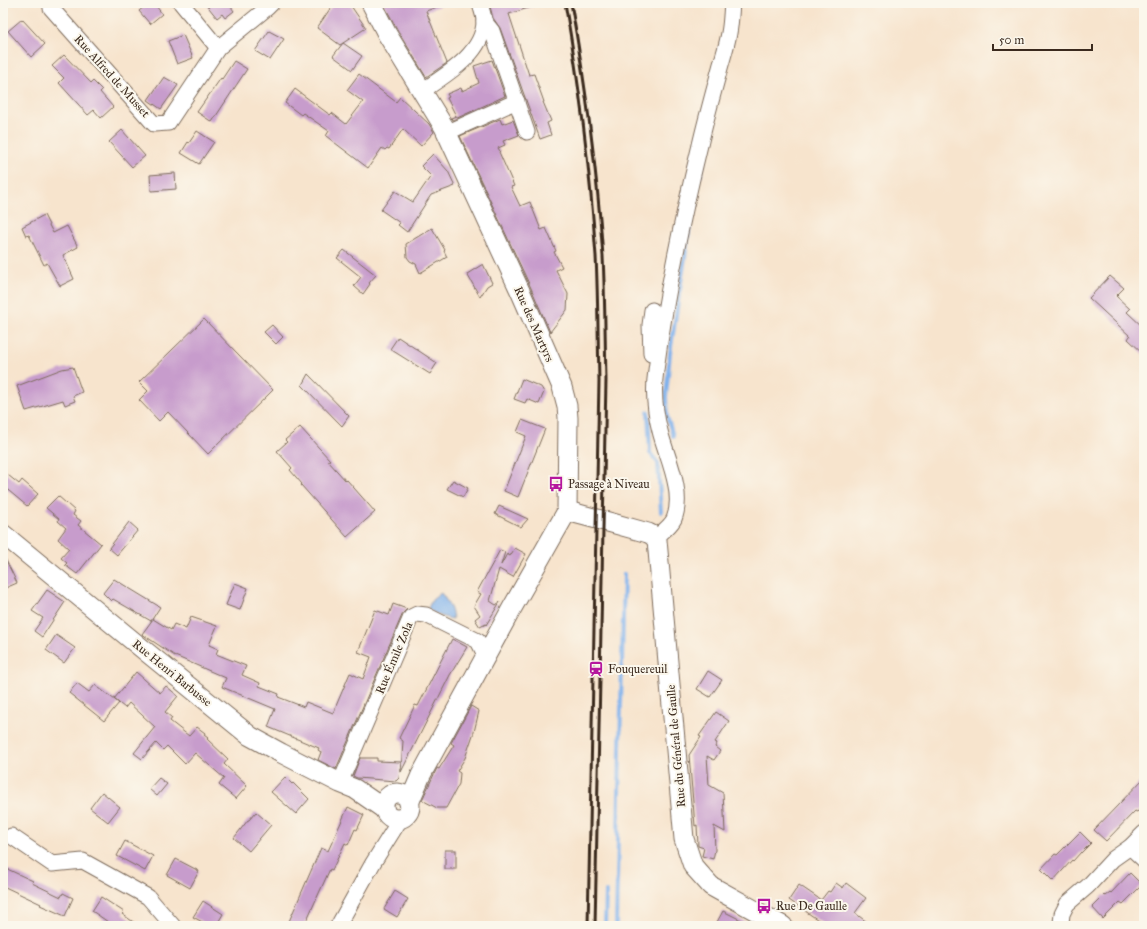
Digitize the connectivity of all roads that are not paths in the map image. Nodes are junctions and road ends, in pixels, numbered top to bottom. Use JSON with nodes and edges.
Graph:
{"nodes":[{"id":1,"x":53,"y":3,"type":"edge"},
{"id":2,"x":181,"y":3,"type":"edge"},
{"id":3,"x":272,"y":3,"type":"edge"},
{"id":4,"x":370,"y":3,"type":"edge"},
{"id":5,"x":480,"y":3,"type":"edge"},
{"id":6,"x":732,"y":3,"type":"edge"},
{"id":7,"x":484,"y":22,"type":"junction"},
{"id":8,"x":218,"y":48,"type":"junction"},
{"id":9,"x":422,"y":91,"type":"junction"},
{"id":10,"x":517,"y":101,"type":"junction"},
{"id":11,"x":527,"y":132,"type":"dead end"},
{"id":12,"x":446,"y":133,"type":"junction"},
{"id":13,"x":652,"y":310,"type":"dead end"},
{"id":14,"x":655,"y":384,"type":"junction"},
{"id":15,"x":567,"y":511,"type":"junction"},
{"id":16,"x":3,"y":534,"type":"edge"},
{"id":17,"x":655,"y":538,"type":"junction"},
{"id":18,"x":486,"y":656,"type":"junction"},
{"id":19,"x":348,"y":786,"type":"junction"},
{"id":20,"x":396,"y":805,"type":"junction"},
{"id":21,"x":1144,"y":833,"type":"edge"},
{"id":22,"x":11,"y":836,"type":"dead end"},
{"id":23,"x":1130,"y":847,"type":"junction"},
{"id":24,"x":1144,"y":860,"type":"edge"},
{"id":25,"x":173,"y":926,"type":"edge"},
{"id":26,"x":338,"y":926,"type":"edge"},
{"id":27,"x":783,"y":926,"type":"edge"},
{"id":28,"x":1062,"y":926,"type":"edge"}],
"edges":[{"from":1,"to":8,"type":"street","name":"Rue Alfred de Musset"},
{"from":2,"to":8,"type":"street"},
{"from":3,"to":8,"type":"street","name":"Rue Alfred de Musset"},
{"from":4,"to":9,"type":"street","name":"Rue des Martyrs"},
{"from":5,"to":7,"type":"street"},
{"from":6,"to":14,"type":"street"},
{"from":7,"to":9,"type":"street"},
{"from":7,"to":10,"type":"street"},
{"from":9,"to":12,"type":"street","name":"Rue des Martyrs"},
{"from":10,"to":11,"type":"street"},
{"from":10,"to":12,"type":"street"},
{"from":12,"to":15,"type":"street","name":"Rue des Martyrs"},
{"from":13,"to":14,"type":"street"},
{"from":14,"to":17,"type":"street"},
{"from":15,"to":17,"type":"street"},
{"from":15,"to":18,"type":"street","name":"Rue des Martyrs"},
{"from":16,"to":19,"type":"street","name":"Rue Henri Barbusse"},
{"from":17,"to":27,"type":"street","name":"Rue du Général de Gaulle"},
{"from":18,"to":19,"type":"street","name":"Rue Émile Zola"},
{"from":18,"to":20,"type":"street"},
{"from":19,"to":20,"type":"street","name":"Rue Henri Barbusse"},
{"from":20,"to":26,"type":"street"},
{"from":21,"to":23,"type":"street"},
{"from":22,"to":25,"type":"street"},
{"from":23,"to":24,"type":"street"},
{"from":23,"to":28,"type":"street"}]}
